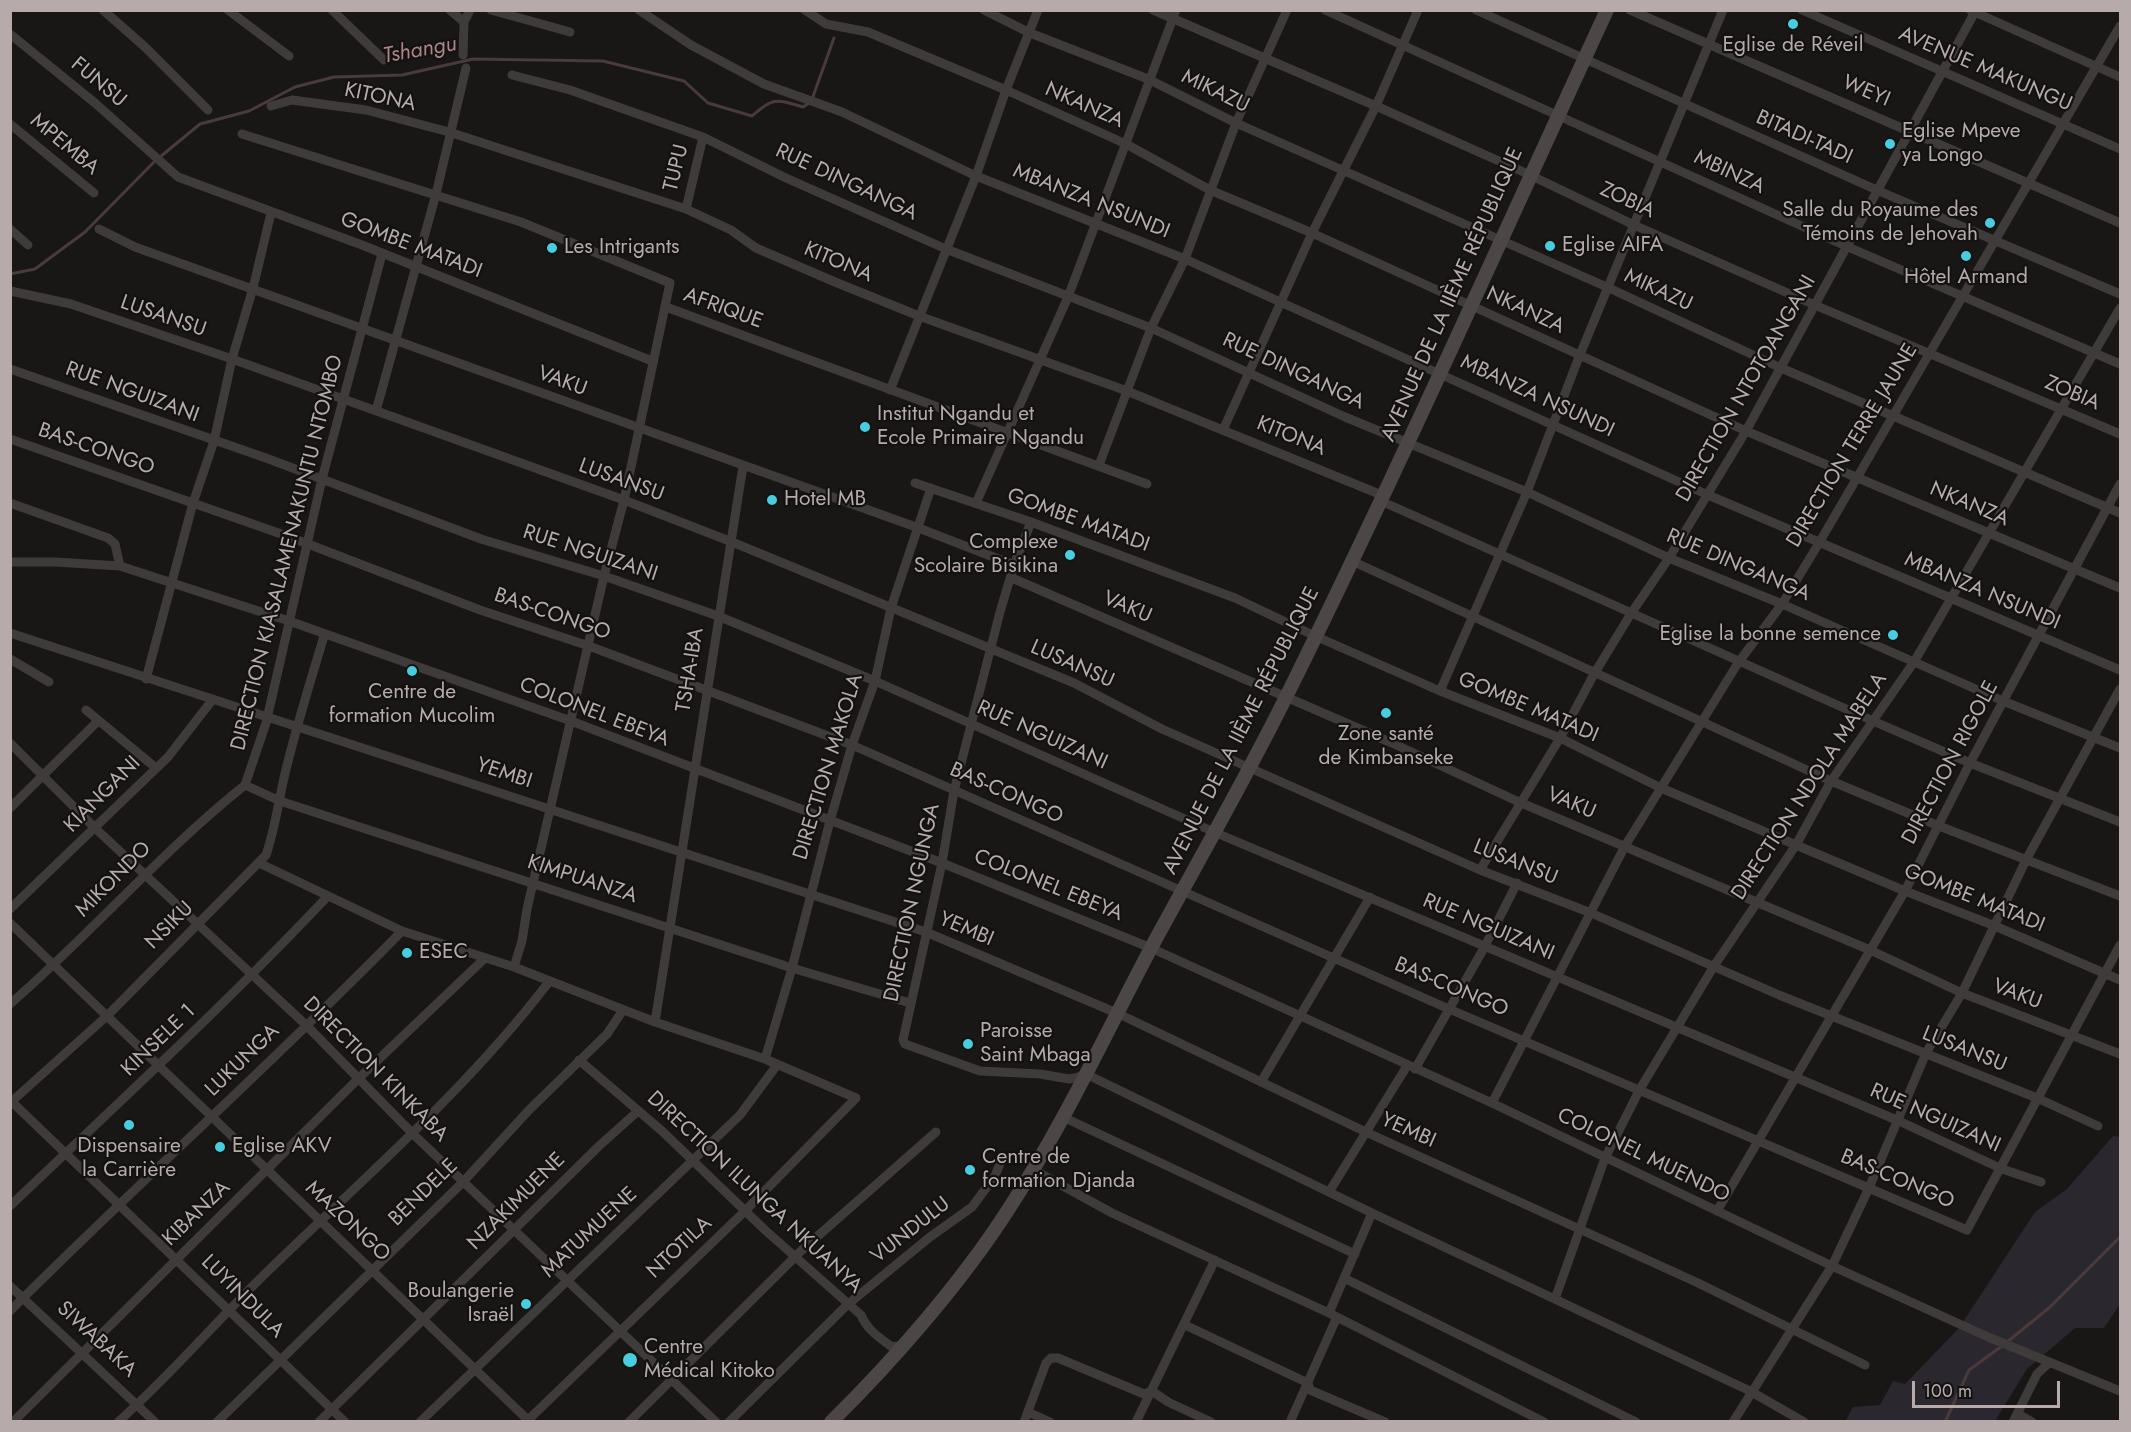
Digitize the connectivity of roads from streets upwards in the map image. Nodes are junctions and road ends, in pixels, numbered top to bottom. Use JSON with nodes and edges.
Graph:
{"nodes":[{"id":1,"x":103,"y":10,"type":"edge"},
{"id":2,"x":228,"y":10,"type":"edge"},
{"id":3,"x":332,"y":10,"type":"edge"},
{"id":4,"x":450,"y":10,"type":"edge"},
{"id":5,"x":470,"y":10,"type":"edge"},
{"id":6,"x":490,"y":10,"type":"edge"},
{"id":7,"x":639,"y":10,"type":"edge"},
{"id":8,"x":805,"y":10,"type":"edge"},
{"id":9,"x":984,"y":10,"type":"edge"},
{"id":10,"x":1038,"y":10,"type":"edge"},
{"id":11,"x":1153,"y":10,"type":"edge"},
{"id":12,"x":1287,"y":10,"type":"edge"},
{"id":13,"x":1325,"y":10,"type":"edge"},
{"id":14,"x":1418,"y":10,"type":"edge"},
{"id":15,"x":1476,"y":10,"type":"edge"},
{"id":16,"x":1607,"y":10,"type":"edge"},
{"id":17,"x":1630,"y":10,"type":"edge"},
{"id":18,"x":1722,"y":10,"type":"edge"},
{"id":19,"x":1802,"y":10,"type":"edge"},
{"id":20,"x":1974,"y":11,"type":"edge"},
{"id":21,"x":1174,"y":15,"type":"edge"},
{"id":22,"x":464,"y":22,"type":"junction"},
{"id":23,"x":2121,"y":26,"type":"edge"},
{"id":24,"x":570,"y":32,"type":"dead end"},
{"id":25,"x":1030,"y":33,"type":"junction"},
{"id":26,"x":10,"y":34,"type":"edge"},
{"id":27,"x":1404,"y":45,"type":"junction"},
{"id":28,"x":1708,"y":45,"type":"junction"},
{"id":29,"x":463,"y":55,"type":"dead end"},
{"id":30,"x":289,"y":56,"type":"dead end"},
{"id":31,"x":1585,"y":58,"type":"junction"},
{"id":32,"x":384,"y":60,"type":"dead end"},
{"id":33,"x":1265,"y":60,"type":"junction"},
{"id":34,"x":2097,"y":66,"type":"junction"},
{"id":35,"x":466,"y":68,"type":"dead end"},
{"id":36,"x":1941,"y":73,"type":"junction"},
{"id":37,"x":512,"y":75,"type":"dead end"},
{"id":38,"x":2121,"y":77,"type":"edge"},
{"id":39,"x":1148,"y":79,"type":"junction"},
{"id":40,"x":1006,"y":90,"type":"junction"},
{"id":41,"x":1684,"y":104,"type":"junction"},
{"id":42,"x":271,"y":106,"type":"dead end"},
{"id":43,"x":1376,"y":106,"type":"junction"},
{"id":44,"x":208,"y":111,"type":"dead end"},
{"id":45,"x":1559,"y":115,"type":"junction"},
{"id":46,"x":1236,"y":123,"type":"junction"},
{"id":47,"x":2064,"y":123,"type":"junction"},
{"id":48,"x":10,"y":124,"type":"edge"},
{"id":49,"x":1910,"y":130,"type":"junction"},
{"id":50,"x":449,"y":132,"type":"junction"},
{"id":51,"x":242,"y":134,"type":"dead end"},
{"id":52,"x":703,"y":136,"type":"junction"},
{"id":53,"x":1126,"y":144,"type":"junction"},
{"id":54,"x":2121,"y":149,"type":"edge"},
{"id":55,"x":155,"y":158,"type":"joint"},
{"id":56,"x":1660,"y":161,"type":"junction"},
{"id":57,"x":1344,"y":171,"type":"junction"},
{"id":58,"x":1530,"y":175,"type":"junction"},
{"id":59,"x":976,"y":176,"type":"junction"},
{"id":60,"x":2030,"y":183,"type":"junction"},
{"id":61,"x":1210,"y":190,"type":"junction"},
{"id":62,"x":1879,"y":191,"type":"junction"},
{"id":63,"x":94,"y":193,"type":"dead end"},
{"id":64,"x":436,"y":194,"type":"junction"},
{"id":65,"x":686,"y":208,"type":"junction"},
{"id":66,"x":271,"y":213,"type":"junction"},
{"id":67,"x":1097,"y":223,"type":"junction"},
{"id":68,"x":2121,"y":223,"type":"edge"},
{"id":69,"x":1634,"y":225,"type":"junction"},
{"id":70,"x":10,"y":229,"type":"edge"},
{"id":71,"x":99,"y":229,"type":"dead end"},
{"id":72,"x":1312,"y":233,"type":"junction"},
{"id":73,"x":1501,"y":240,"type":"junction"},
{"id":74,"x":1995,"y":241,"type":"junction"},
{"id":75,"x":28,"y":245,"type":"dead end"},
{"id":76,"x":1848,"y":247,"type":"junction"},
{"id":77,"x":946,"y":249,"type":"junction"},
{"id":78,"x":382,"y":254,"type":"junction"},
{"id":79,"x":1185,"y":259,"type":"junction"},
{"id":80,"x":414,"y":266,"type":"junction"},
{"id":81,"x":253,"y":288,"type":"junction"},
{"id":82,"x":1609,"y":288,"type":"junction"},
{"id":83,"x":10,"y":291,"type":"edge"},
{"id":84,"x":1962,"y":294,"type":"junction"},
{"id":85,"x":2121,"y":294,"type":"edge"},
{"id":86,"x":1068,"y":297,"type":"junction"},
{"id":87,"x":1282,"y":303,"type":"junction"},
{"id":88,"x":1817,"y":306,"type":"junction"},
{"id":89,"x":666,"y":307,"type":"junction"},
{"id":90,"x":1473,"y":307,"type":"junction"},
{"id":91,"x":2121,"y":308,"type":"edge"},
{"id":92,"x":919,"y":316,"type":"junction"},
{"id":93,"x":1151,"y":328,"type":"junction"},
{"id":94,"x":363,"y":329,"type":"junction"},
{"id":95,"x":395,"y":341,"type":"junction"},
{"id":96,"x":1930,"y":352,"type":"junction"},
{"id":97,"x":2094,"y":353,"type":"junction"},
{"id":98,"x":1579,"y":357,"type":"junction"},
{"id":99,"x":232,"y":359,"type":"junction"},
{"id":100,"x":652,"y":361,"type":"junction"},
{"id":101,"x":1039,"y":361,"type":"junction"},
{"id":102,"x":2121,"y":364,"type":"edge"},
{"id":103,"x":1781,"y":368,"type":"junction"},
{"id":104,"x":10,"y":369,"type":"edge"},
{"id":105,"x":1250,"y":371,"type":"junction"},
{"id":106,"x":1442,"y":374,"type":"junction"},
{"id":107,"x":890,"y":390,"type":"junction"},
{"id":108,"x":1127,"y":391,"type":"junction"},
{"id":109,"x":344,"y":399,"type":"junction"},
{"id":110,"x":2061,"y":410,"type":"junction"},
{"id":111,"x":376,"y":411,"type":"junction"},
{"id":112,"x":1894,"y":416,"type":"junction"},
{"id":113,"x":1554,"y":425,"type":"junction"},
{"id":114,"x":638,"y":429,"type":"junction"},
{"id":115,"x":1223,"y":430,"type":"junction"},
{"id":116,"x":1006,"y":431,"type":"junction"},
{"id":117,"x":1746,"y":431,"type":"junction"},
{"id":118,"x":2121,"y":434,"type":"edge"},
{"id":119,"x":10,"y":439,"type":"edge"},
{"id":120,"x":214,"y":441,"type":"junction"},
{"id":121,"x":1409,"y":444,"type":"junction"},
{"id":122,"x":1100,"y":465,"type":"junction"},
{"id":123,"x":743,"y":466,"type":"junction"},
{"id":124,"x":2025,"y":471,"type":"junction"},
{"id":125,"x":1858,"y":477,"type":"junction"},
{"id":126,"x":322,"y":479,"type":"junction"},
{"id":127,"x":915,"y":483,"type":"dead end"},
{"id":128,"x":1147,"y":484,"type":"dead end"},
{"id":129,"x":2121,"y":484,"type":"edge"},
{"id":130,"x":931,"y":488,"type":"junction"},
{"id":131,"x":1527,"y":492,"type":"junction"},
{"id":132,"x":1708,"y":495,"type":"junction"},
{"id":133,"x":1383,"y":499,"type":"junction"},
{"id":134,"x":624,"y":500,"type":"junction"},
{"id":135,"x":10,"y":503,"type":"edge"},
{"id":136,"x":192,"y":503,"type":"junction"},
{"id":137,"x":976,"y":503,"type":"junction"},
{"id":138,"x":2108,"y":508,"type":"junction"},
{"id":139,"x":2121,"y":513,"type":"edge"},
{"id":140,"x":1031,"y":522,"type":"junction"},
{"id":141,"x":916,"y":527,"type":"junction"},
{"id":142,"x":1987,"y":532,"type":"junction"},
{"id":143,"x":732,"y":542,"type":"junction"},
{"id":144,"x":308,"y":543,"type":"junction"},
{"id":145,"x":1819,"y":543,"type":"junction"},
{"id":146,"x":1499,"y":554,"type":"junction"},
{"id":147,"x":1669,"y":558,"type":"junction"},
{"id":148,"x":1352,"y":561,"type":"junction"},
{"id":149,"x":10,"y":562,"type":"edge"},
{"id":150,"x":1014,"y":565,"type":"junction"},
{"id":151,"x":120,"y":567,"type":"junction"},
{"id":152,"x":2074,"y":569,"type":"junction"},
{"id":153,"x":604,"y":576,"type":"junction"},
{"id":154,"x":1012,"y":578,"type":"junction"},
{"id":155,"x":172,"y":584,"type":"junction"},
{"id":156,"x":2121,"y":588,"type":"edge"},
{"id":157,"x":1952,"y":598,"type":"junction"},
{"id":158,"x":1782,"y":604,"type":"junction"},
{"id":159,"x":891,"y":608,"type":"junction"},
{"id":160,"x":1632,"y":612,"type":"junction"},
{"id":161,"x":718,"y":616,"type":"junction"},
{"id":162,"x":1472,"y":616,"type":"junction"},
{"id":163,"x":289,"y":621,"type":"junction"},
{"id":164,"x":10,"y":633,"type":"edge"},
{"id":165,"x":324,"y":636,"type":"junction"},
{"id":166,"x":1315,"y":636,"type":"junction"},
{"id":167,"x":2039,"y":636,"type":"junction"},
{"id":168,"x":589,"y":646,"type":"junction"},
{"id":169,"x":989,"y":650,"type":"junction"},
{"id":170,"x":10,"y":659,"type":"edge"},
{"id":171,"x":1914,"y":662,"type":"junction"},
{"id":172,"x":1738,"y":663,"type":"junction"},
{"id":173,"x":2121,"y":670,"type":"edge"},
{"id":174,"x":1594,"y":674,"type":"junction"},
{"id":175,"x":146,"y":679,"type":"junction"},
{"id":176,"x":875,"y":681,"type":"junction"},
{"id":177,"x":49,"y":682,"type":"dead end"},
{"id":178,"x":706,"y":689,"type":"junction"},
{"id":179,"x":2121,"y":689,"type":"edge"},
{"id":180,"x":1440,"y":691,"type":"junction"},
{"id":181,"x":1287,"y":697,"type":"junction"},
{"id":182,"x":213,"y":699,"type":"junction"},
{"id":183,"x":2003,"y":701,"type":"junction"},
{"id":184,"x":86,"y":710,"type":"dead end"},
{"id":185,"x":267,"y":718,"type":"junction"},
{"id":186,"x":98,"y":721,"type":"junction"},
{"id":187,"x":1873,"y":721,"type":"junction"},
{"id":188,"x":571,"y":722,"type":"junction"},
{"id":189,"x":1702,"y":722,"type":"junction"},
{"id":190,"x":298,"y":725,"type":"junction"},
{"id":191,"x":972,"y":725,"type":"junction"},
{"id":192,"x":2093,"y":737,"type":"junction"},
{"id":193,"x":1560,"y":738,"type":"junction"},
{"id":194,"x":10,"y":743,"type":"edge"},
{"id":195,"x":852,"y":745,"type":"junction"},
{"id":196,"x":2121,"y":748,"type":"edge"},
{"id":197,"x":1970,"y":763,"type":"junction"},
{"id":198,"x":1250,"y":766,"type":"junction"},
{"id":199,"x":156,"y":768,"type":"junction"},
{"id":200,"x":695,"y":771,"type":"junction"},
{"id":201,"x":44,"y":776,"type":"junction"},
{"id":202,"x":1831,"y":781,"type":"junction"},
{"id":203,"x":245,"y":785,"type":"junction"},
{"id":204,"x":1661,"y":788,"type":"junction"},
{"id":205,"x":954,"y":790,"type":"junction"},
{"id":206,"x":2060,"y":797,"type":"junction"},
{"id":207,"x":280,"y":801,"type":"junction"},
{"id":208,"x":1519,"y":802,"type":"junction"},
{"id":209,"x":10,"y":808,"type":"edge"},
{"id":210,"x":552,"y":809,"type":"junction"},
{"id":211,"x":830,"y":821,"type":"junction"},
{"id":212,"x":2121,"y":822,"type":"edge"},
{"id":213,"x":1939,"y":826,"type":"junction"},
{"id":214,"x":96,"y":829,"type":"junction"},
{"id":215,"x":1214,"y":832,"type":"junction"},
{"id":216,"x":1796,"y":845,"type":"junction"},
{"id":217,"x":1625,"y":846,"type":"junction"},
{"id":218,"x":683,"y":852,"type":"junction"},
{"id":219,"x":2026,"y":860,"type":"junction"},
{"id":220,"x":259,"y":863,"type":"junction"},
{"id":221,"x":942,"y":863,"type":"junction"},
{"id":222,"x":1480,"y":870,"type":"junction"},
{"id":223,"x":145,"y":874,"type":"junction"},
{"id":224,"x":534,"y":883,"type":"junction"},
{"id":225,"x":1516,"y":883,"type":"junction"},
{"id":226,"x":1183,"y":891,"type":"junction"},
{"id":227,"x":1905,"y":891,"type":"junction"},
{"id":228,"x":809,"y":893,"type":"junction"},
{"id":229,"x":2121,"y":896,"type":"edge"},
{"id":230,"x":327,"y":897,"type":"junction"},
{"id":231,"x":1370,"y":897,"type":"junction"},
{"id":232,"x":1756,"y":903,"type":"junction"},
{"id":233,"x":10,"y":909,"type":"edge"},
{"id":234,"x":1591,"y":913,"type":"junction"},
{"id":235,"x":10,"y":923,"type":"edge"},
{"id":236,"x":199,"y":923,"type":"junction"},
{"id":237,"x":1995,"y":926,"type":"junction"},
{"id":238,"x":668,"y":927,"type":"junction"},
{"id":239,"x":402,"y":931,"type":"junction"},
{"id":240,"x":926,"y":932,"type":"junction"},
{"id":241,"x":2121,"y":945,"type":"edge"},
{"id":242,"x":1151,"y":948,"type":"junction"},
{"id":243,"x":1484,"y":948,"type":"junction"},
{"id":244,"x":1870,"y":950,"type":"junction"},
{"id":245,"x":1335,"y":956,"type":"junction"},
{"id":246,"x":484,"y":959,"type":"junction"},
{"id":247,"x":54,"y":966,"type":"junction"},
{"id":248,"x":1714,"y":966,"type":"junction"},
{"id":249,"x":513,"y":967,"type":"junction"},
{"id":250,"x":792,"y":968,"type":"junction"},
{"id":251,"x":2106,"y":975,"type":"junction"},
{"id":252,"x":253,"y":976,"type":"junction"},
{"id":253,"x":1558,"y":977,"type":"junction"},
{"id":254,"x":2121,"y":980,"type":"edge"},
{"id":255,"x":548,"y":983,"type":"junction"},
{"id":256,"x":1962,"y":993,"type":"junction"},
{"id":257,"x":10,"y":1004,"type":"edge"},
{"id":258,"x":910,"y":1004,"type":"junction"},
{"id":259,"x":1449,"y":1009,"type":"junction"},
{"id":260,"x":623,"y":1010,"type":"junction"},
{"id":261,"x":1119,"y":1014,"type":"junction"},
{"id":262,"x":108,"y":1015,"type":"junction"},
{"id":263,"x":1833,"y":1016,"type":"junction"},
{"id":264,"x":1298,"y":1017,"type":"junction"},
{"id":265,"x":655,"y":1022,"type":"junction"},
{"id":266,"x":306,"y":1025,"type":"junction"},
{"id":267,"x":1675,"y":1029,"type":"junction"},
{"id":268,"x":2072,"y":1035,"type":"junction"},
{"id":269,"x":1526,"y":1040,"type":"junction"},
{"id":270,"x":1926,"y":1053,"type":"junction"},
{"id":271,"x":2121,"y":1054,"type":"edge"},
{"id":272,"x":765,"y":1059,"type":"junction"},
{"id":273,"x":579,"y":1060,"type":"junction"},
{"id":274,"x":777,"y":1065,"type":"junction"},
{"id":275,"x":160,"y":1066,"type":"junction"},
{"id":276,"x":1411,"y":1067,"type":"junction"},
{"id":277,"x":1088,"y":1075,"type":"junction"},
{"id":278,"x":359,"y":1078,"type":"junction"},
{"id":279,"x":1794,"y":1079,"type":"junction"},
{"id":280,"x":1261,"y":1082,"type":"junction"},
{"id":281,"x":1640,"y":1089,"type":"junction"},
{"id":282,"x":2037,"y":1098,"type":"junction"},
{"id":283,"x":11,"y":1101,"type":"edge"},
{"id":284,"x":1492,"y":1103,"type":"junction"},
{"id":285,"x":638,"y":1111,"type":"junction"},
{"id":286,"x":212,"y":1117,"type":"junction"},
{"id":287,"x":1063,"y":1117,"type":"junction"},
{"id":288,"x":1899,"y":1121,"type":"junction"},
{"id":289,"x":2098,"y":1126,"type":"dead end"},
{"id":290,"x":936,"y":1132,"type":"dead end"},
{"id":291,"x":1368,"y":1133,"type":"junction"},
{"id":292,"x":413,"y":1134,"type":"junction"},
{"id":293,"x":1760,"y":1141,"type":"junction"},
{"id":294,"x":67,"y":1152,"type":"junction"},
{"id":295,"x":1605,"y":1158,"type":"junction"},
{"id":296,"x":693,"y":1161,"type":"junction"},
{"id":297,"x":1001,"y":1161,"type":"dead end"},
{"id":298,"x":2002,"y":1168,"type":"junction"},
{"id":299,"x":267,"y":1172,"type":"junction"},
{"id":300,"x":1031,"y":1172,"type":"junction"},
{"id":301,"x":463,"y":1182,"type":"junction"},
{"id":302,"x":2041,"y":1182,"type":"dead end"},
{"id":303,"x":1869,"y":1188,"type":"junction"},
{"id":304,"x":1329,"y":1192,"type":"junction"},
{"id":305,"x":119,"y":1202,"type":"junction"},
{"id":306,"x":10,"y":1206,"type":"edge"},
{"id":307,"x":746,"y":1210,"type":"junction"},
{"id":308,"x":1717,"y":1211,"type":"junction"},
{"id":309,"x":1372,"y":1213,"type":"junction"},
{"id":310,"x":319,"y":1222,"type":"junction"},
{"id":311,"x":1579,"y":1228,"type":"junction"},
{"id":312,"x":515,"y":1230,"type":"junction"},
{"id":313,"x":1355,"y":1254,"type":"junction"},
{"id":314,"x":177,"y":1258,"type":"junction"},
{"id":315,"x":795,"y":1258,"type":"junction"},
{"id":316,"x":1215,"y":1260,"type":"junction"},
{"id":317,"x":1832,"y":1266,"type":"junction"},
{"id":318,"x":371,"y":1269,"type":"junction"},
{"id":319,"x":1344,"y":1278,"type":"junction"},
{"id":320,"x":566,"y":1280,"type":"junction"},
{"id":321,"x":10,"y":1286,"type":"edge"},
{"id":322,"x":24,"y":1298,"type":"junction"},
{"id":323,"x":1555,"y":1299,"type":"junction"},
{"id":324,"x":847,"y":1305,"type":"junction"},
{"id":325,"x":229,"y":1308,"type":"junction"},
{"id":326,"x":10,"y":1311,"type":"edge"},
{"id":327,"x":1333,"y":1315,"type":"junction"},
{"id":328,"x":424,"y":1320,"type":"junction"},
{"id":329,"x":1185,"y":1325,"type":"junction"},
{"id":330,"x":1791,"y":1330,"type":"junction"},
{"id":331,"x":619,"y":1331,"type":"junction"},
{"id":332,"x":903,"y":1345,"type":"junction"},
{"id":333,"x":83,"y":1352,"type":"junction"},
{"id":334,"x":280,"y":1359,"type":"junction"},
{"id":335,"x":2050,"y":1362,"type":"junction"},
{"id":336,"x":1865,"y":1365,"type":"dead end"},
{"id":337,"x":473,"y":1368,"type":"junction"},
{"id":338,"x":671,"y":1380,"type":"junction"},
{"id":339,"x":1308,"y":1383,"type":"junction"},
{"id":340,"x":1152,"y":1390,"type":"junction"},
{"id":341,"x":1750,"y":1391,"type":"junction"},
{"id":342,"x":2121,"y":1392,"type":"edge"},
{"id":343,"x":138,"y":1404,"type":"junction"},
{"id":344,"x":332,"y":1410,"type":"junction"},
{"id":345,"x":1028,"y":1412,"type":"junction"},
{"id":346,"x":1531,"y":1418,"type":"edge"},
{"id":347,"x":2016,"y":1418,"type":"edge"},
{"id":348,"x":528,"y":1421,"type":"edge"},
{"id":349,"x":13,"y":1422,"type":"edge"},
{"id":350,"x":118,"y":1422,"type":"edge"},
{"id":351,"x":155,"y":1422,"type":"edge"},
{"id":352,"x":217,"y":1422,"type":"edge"},
{"id":353,"x":319,"y":1422,"type":"edge"},
{"id":354,"x":345,"y":1422,"type":"edge"},
{"id":355,"x":420,"y":1422,"type":"edge"},
{"id":356,"x":629,"y":1422,"type":"edge"},
{"id":357,"x":716,"y":1422,"type":"edge"},
{"id":358,"x":729,"y":1422,"type":"edge"},
{"id":359,"x":831,"y":1422,"type":"edge"},
{"id":360,"x":1024,"y":1422,"type":"edge"},
{"id":361,"x":1050,"y":1422,"type":"edge"},
{"id":362,"x":1136,"y":1422,"type":"edge"},
{"id":363,"x":1211,"y":1422,"type":"edge"},
{"id":364,"x":1290,"y":1422,"type":"edge"},
{"id":365,"x":1385,"y":1422,"type":"edge"},
{"id":366,"x":1544,"y":1422,"type":"edge"},
{"id":367,"x":1636,"y":1422,"type":"edge"},
{"id":368,"x":1733,"y":1422,"type":"edge"},
{"id":369,"x":1803,"y":1422,"type":"edge"},
{"id":370,"x":2032,"y":1422,"type":"edge"}],
"edges":[{"from":1,"to":44,"type":"street"},
{"from":2,"to":30,"type":"street"},
{"from":3,"to":32,"type":"street"},
{"from":4,"to":22,"type":"street"},
{"from":5,"to":22,"type":"street"},
{"from":6,"to":24,"type":"street"},
{"from":7,"to":59,"type":"street","name":"MBANZA NSUNDI"},
{"from":8,"to":40,"type":"street","name":"NKANZA"},
{"from":9,"to":25,"type":"street","name":"MIKAZU"},
{"from":10,"to":25,"type":"street"},
{"from":11,"to":21,"type":"street","name":"ZOBIA"},
{"from":12,"to":33,"type":"street"},
{"from":13,"to":27,"type":"street","name":"MBINZA"},
{"from":14,"to":27,"type":"street"},
{"from":15,"to":31,"type":"street","name":"BITADI-TADI"},
{"from":16,"to":31,"type":"street","name":"AVENUE DE LA IIÈME RÉPUBLIQUE"},
{"from":17,"to":28,"type":"street","name":"WEYI"},
{"from":18,"to":28,"type":"street"},
{"from":19,"to":36,"type":"street","name":"AVENUE MAKUNGU"},
{"from":20,"to":34,"type":"street"},
{"from":20,"to":36,"type":"street","name":"DIRECTION NTOTOANGANI"},
{"from":21,"to":33,"type":"street","name":"ZOBIA"},
{"from":21,"to":39,"type":"street"},
{"from":22,"to":29,"type":"street"},
{"from":23,"to":34,"type":"street","name":"DIRECTION TERRE JAUNE"},
{"from":25,"to":39,"type":"street","name":"MIKAZU"},
{"from":25,"to":40,"type":"street"},
{"from":26,"to":55,"type":"street","name":"FUNSU"},
{"from":27,"to":43,"type":"street"},
{"from":27,"to":45,"type":"street","name":"MBINZA"},
{"from":28,"to":41,"type":"street"},
{"from":28,"to":49,"type":"street","name":"WEYI"},
{"from":31,"to":41,"type":"street","name":"BITADI-TADI"},
{"from":31,"to":45,"type":"street","name":"AVENUE DE LA IIÈME RÉPUBLIQUE"},
{"from":33,"to":43,"type":"street","name":"ZOBIA"},
{"from":33,"to":46,"type":"street"},
{"from":34,"to":38,"type":"street"},
{"from":34,"to":47,"type":"street","name":"DIRECTION TERRE JAUNE"},
{"from":35,"to":50,"type":"street"},
{"from":36,"to":47,"type":"street","name":"AVENUE MAKUNGU"},
{"from":36,"to":49,"type":"street","name":"DIRECTION NTOTOANGANI"},
{"from":37,"to":52,"type":"street","name":"RUE DINGANGA"},
{"from":39,"to":46,"type":"street","name":"MIKAZU"},
{"from":39,"to":53,"type":"street"},
{"from":40,"to":53,"type":"street","name":"NKANZA"},
{"from":40,"to":59,"type":"street"},
{"from":41,"to":56,"type":"street"},
{"from":41,"to":62,"type":"street","name":"BITADI-TADI"},
{"from":42,"to":50,"type":"street","name":"KITONA"},
{"from":43,"to":57,"type":"street"},
{"from":43,"to":58,"type":"street","name":"ZOBIA"},
{"from":45,"to":56,"type":"street","name":"MBINZA"},
{"from":45,"to":58,"type":"street","name":"AVENUE DE LA IIÈME RÉPUBLIQUE"},
{"from":46,"to":57,"type":"street","name":"MIKAZU"},
{"from":46,"to":61,"type":"street"},
{"from":47,"to":54,"type":"street","name":"AVENUE MAKUNGU"},
{"from":47,"to":60,"type":"street","name":"DIRECTION TERRE JAUNE"},
{"from":48,"to":63,"type":"street","name":"MPEMBA"},
{"from":49,"to":60,"type":"street","name":"WEYI"},
{"from":49,"to":62,"type":"street","name":"DIRECTION NTOTOANGANI"},
{"from":50,"to":64,"type":"street"},
{"from":50,"to":65,"type":"street","name":"KITONA"},
{"from":51,"to":64,"type":"street","name":"AFRIQUE"},
{"from":52,"to":65,"type":"street","name":"TUPU"},
{"from":52,"to":77,"type":"street","name":"RUE DINGANGA"},
{"from":53,"to":61,"type":"street","name":"NKANZA"},
{"from":53,"to":67,"type":"street"},
{"from":55,"to":66,"type":"street","name":"GOMBE MATADI"},
{"from":56,"to":69,"type":"street"},
{"from":56,"to":76,"type":"street","name":"MBINZA"},
{"from":57,"to":72,"type":"street"},
{"from":57,"to":73,"type":"street","name":"MIKAZU"},
{"from":58,"to":69,"type":"street","name":"ZOBIA"},
{"from":58,"to":73,"type":"street","name":"AVENUE DE LA IIÈME RÉPUBLIQUE"},
{"from":59,"to":67,"type":"street","name":"MBANZA NSUNDI"},
{"from":59,"to":77,"type":"street"},
{"from":60,"to":68,"type":"street","name":"WEYI"},
{"from":60,"to":74,"type":"street","name":"DIRECTION TERRE JAUNE"},
{"from":61,"to":72,"type":"street","name":"NKANZA"},
{"from":61,"to":79,"type":"street"},
{"from":62,"to":74,"type":"street","name":"BITADI-TADI"},
{"from":62,"to":76,"type":"street","name":"DIRECTION NTOTOANGANI"},
{"from":64,"to":80,"type":"street"},
{"from":64,"to":89,"type":"street","name":"AFRIQUE"},
{"from":65,"to":92,"type":"street","name":"KITONA"},
{"from":66,"to":78,"type":"street","name":"GOMBE MATADI"},
{"from":66,"to":81,"type":"street"},
{"from":67,"to":79,"type":"street","name":"MBANZA NSUNDI"},
{"from":67,"to":86,"type":"street"},
{"from":69,"to":82,"type":"street"},
{"from":69,"to":88,"type":"street","name":"ZOBIA"},
{"from":70,"to":75,"type":"street"},
{"from":71,"to":81,"type":"street","name":"VAKU"},
{"from":72,"to":87,"type":"street"},
{"from":72,"to":90,"type":"street","name":"NKANZA"},
{"from":73,"to":82,"type":"street","name":"MIKAZU"},
{"from":73,"to":90,"type":"street","name":"AVENUE DE LA IIÈME RÉPUBLIQUE"},
{"from":74,"to":84,"type":"street","name":"DIRECTION TERRE JAUNE"},
{"from":74,"to":85,"type":"street","name":"BITADI-TADI"},
{"from":76,"to":84,"type":"street","name":"MBINZA"},
{"from":76,"to":88,"type":"street","name":"DIRECTION NTOTOANGANI"},
{"from":77,"to":86,"type":"street","name":"RUE DINGANGA"},
{"from":77,"to":92,"type":"street"},
{"from":78,"to":80,"type":"street","name":"GOMBE MATADI"},
{"from":78,"to":94,"type":"street"},
{"from":79,"to":87,"type":"street","name":"MBANZA NSUNDI"},
{"from":79,"to":93,"type":"street"},
{"from":80,"to":95,"type":"street"},
{"from":80,"to":100,"type":"street","name":"GOMBE MATADI"},
{"from":81,"to":94,"type":"street","name":"VAKU"},
{"from":81,"to":99,"type":"street"},
{"from":82,"to":98,"type":"street"},
{"from":82,"to":103,"type":"street","name":"MIKAZU"},
{"from":83,"to":99,"type":"street","name":"LUSANSU"},
{"from":84,"to":96,"type":"street","name":"DIRECTION TERRE JAUNE"},
{"from":84,"to":97,"type":"street","name":"MBINZA"},
{"from":86,"to":93,"type":"street","name":"RUE DINGANGA"},
{"from":86,"to":101,"type":"street"},
{"from":87,"to":105,"type":"street"},
{"from":87,"to":106,"type":"street","name":"MBANZA NSUNDI"},
{"from":88,"to":96,"type":"street","name":"ZOBIA"},
{"from":88,"to":103,"type":"street","name":"DIRECTION NTOTOANGANI"},
{"from":89,"to":100,"type":"street"},
{"from":89,"to":107,"type":"street","name":"AFRIQUE"},
{"from":90,"to":98,"type":"street","name":"NKANZA"},
{"from":90,"to":106,"type":"street","name":"AVENUE DE LA IIÈME RÉPUBLIQUE"},
{"from":91,"to":97,"type":"street","name":"DIRECTION NDOLA MABELA"},
{"from":92,"to":101,"type":"street","name":"KITONA"},
{"from":92,"to":107,"type":"street"},
{"from":93,"to":105,"type":"street","name":"RUE DINGANGA"},
{"from":93,"to":108,"type":"street"},
{"from":94,"to":95,"type":"street","name":"VAKU"},
{"from":94,"to":109,"type":"street","name":"DIRECTION KIASALAMENAKUNTU NTOMBO"},
{"from":95,"to":111,"type":"street"},
{"from":95,"to":114,"type":"street","name":"VAKU"},
{"from":96,"to":110,"type":"street","name":"ZOBIA"},
{"from":96,"to":112,"type":"street","name":"DIRECTION TERRE JAUNE"},
{"from":97,"to":102,"type":"street","name":"MBINZA"},
{"from":97,"to":110,"type":"street","name":"DIRECTION NDOLA MABELA"},
{"from":98,"to":113,"type":"street"},
{"from":98,"to":117,"type":"street","name":"NKANZA"},
{"from":99,"to":109,"type":"street","name":"LUSANSU"},
{"from":99,"to":120,"type":"street"},
{"from":100,"to":114,"type":"street"},
{"from":101,"to":108,"type":"street","name":"KITONA"},
{"from":101,"to":116,"type":"street"},
{"from":103,"to":112,"type":"street","name":"MIKAZU"},
{"from":103,"to":117,"type":"street","name":"DIRECTION NTOTOANGANI"},
{"from":104,"to":120,"type":"street","name":"RUE NGUIZANI"},
{"from":105,"to":115,"type":"street"},
{"from":105,"to":121,"type":"street","name":"RUE DINGANGA"},
{"from":106,"to":113,"type":"street","name":"MBANZA NSUNDI"},
{"from":106,"to":121,"type":"street","name":"AVENUE DE LA IIÈME RÉPUBLIQUE"},
{"from":107,"to":116,"type":"street","name":"AFRIQUE"},
{"from":108,"to":115,"type":"street","name":"KITONA"},
{"from":108,"to":122,"type":"street"},
{"from":109,"to":111,"type":"street","name":"LUSANSU"},
{"from":109,"to":126,"type":"street","name":"DIRECTION KIASALAMENAKUNTU NTOMBO"},
{"from":110,"to":118,"type":"street","name":"ZOBIA"},
{"from":110,"to":124,"type":"street","name":"DIRECTION NDOLA MABELA"},
{"from":111,"to":134,"type":"street","name":"LUSANSU"},
{"from":112,"to":124,"type":"street","name":"MIKAZU"},
{"from":112,"to":125,"type":"street","name":"DIRECTION TERRE JAUNE"},
{"from":113,"to":131,"type":"street"},
{"from":113,"to":132,"type":"street","name":"MBANZA NSUNDI"},
{"from":114,"to":123,"type":"street","name":"VAKU"},
{"from":114,"to":134,"type":"street"},
{"from":115,"to":133,"type":"street","name":"KITONA"},
{"from":116,"to":122,"type":"street","name":"AFRIQUE"},
{"from":116,"to":137,"type":"street"},
{"from":117,"to":125,"type":"street","name":"NKANZA"},
{"from":117,"to":132,"type":"street","name":"DIRECTION NTOTOANGANI"},
{"from":119,"to":136,"type":"street","name":"BAS-CONGO"},
{"from":120,"to":126,"type":"street","name":"RUE NGUIZANI"},
{"from":120,"to":136,"type":"street"},
{"from":121,"to":131,"type":"street","name":"RUE DINGANGA"},
{"from":121,"to":133,"type":"street","name":"AVENUE DE LA IIÈME RÉPUBLIQUE"},
{"from":122,"to":128,"type":"street","name":"AFRIQUE"},
{"from":123,"to":141,"type":"street","name":"VAKU"},
{"from":123,"to":143,"type":"street","name":"TSHA-IBA"},
{"from":124,"to":138,"type":"street","name":"MIKAZU"},
{"from":124,"to":142,"type":"street","name":"DIRECTION NDOLA MABELA"},
{"from":125,"to":142,"type":"street","name":"NKANZA"},
{"from":125,"to":145,"type":"street","name":"DIRECTION TERRE JAUNE"},
{"from":126,"to":144,"type":"street","name":"DIRECTION KIASALAMENAKUNTU NTOMBO"},
{"from":126,"to":153,"type":"street","name":"RUE NGUIZANI"},
{"from":127,"to":130,"type":"street","name":"GOMBE MATADI"},
{"from":129,"to":138,"type":"street","name":"DIRECTION RIGOLE"},
{"from":130,"to":137,"type":"street","name":"GOMBE MATADI"},
{"from":130,"to":141,"type":"street","name":"DIRECTION MAKOLA"},
{"from":131,"to":146,"type":"street"},
{"from":131,"to":147,"type":"street","name":"RUE DINGANGA"},
{"from":132,"to":145,"type":"street","name":"MBANZA NSUNDI"},
{"from":132,"to":147,"type":"street","name":"DIRECTION NTOTOANGANI"},
{"from":133,"to":146,"type":"street","name":"KITONA"},
{"from":133,"to":148,"type":"street","name":"AVENUE DE LA IIÈME RÉPUBLIQUE"},
{"from":134,"to":143,"type":"street","name":"LUSANSU"},
{"from":134,"to":153,"type":"street"},
{"from":135,"to":151,"type":"street"},
{"from":136,"to":144,"type":"street","name":"BAS-CONGO"},
{"from":136,"to":155,"type":"street"},
{"from":137,"to":140,"type":"street","name":"GOMBE MATADI"},
{"from":138,"to":139,"type":"street","name":"MIKAZU"},
{"from":138,"to":152,"type":"street","name":"DIRECTION RIGOLE"},
{"from":140,"to":150,"type":"street","name":"DIRECTION NGUNGA"},
{"from":140,"to":166,"type":"street","name":"GOMBE MATADI"},
{"from":141,"to":150,"type":"street","name":"VAKU"},
{"from":141,"to":159,"type":"street","name":"DIRECTION MAKOLA"},
{"from":142,"to":152,"type":"street","name":"NKANZA"},
{"from":142,"to":157,"type":"street","name":"DIRECTION NDOLA MABELA"},
{"from":143,"to":159,"type":"street","name":"LUSANSU"},
{"from":143,"to":161,"type":"street","name":"TSHA-IBA"},
{"from":144,"to":163,"type":"street","name":"DIRECTION KIASALAMENAKUNTU NTOMBO"},
{"from":144,"to":168,"type":"street","name":"BAS-CONGO"},
{"from":145,"to":157,"type":"street","name":"MBANZA NSUNDI"},
{"from":145,"to":158,"type":"street","name":"DIRECTION TERRE JAUNE"},
{"from":146,"to":160,"type":"street","name":"KITONA"},
{"from":146,"to":162,"type":"street"},
{"from":147,"to":158,"type":"street","name":"RUE DINGANGA"},
{"from":147,"to":160,"type":"street","name":"DIRECTION NTOTOANGANI"},
{"from":148,"to":162,"type":"street"},
{"from":148,"to":166,"type":"street","name":"AVENUE DE LA IIÈME RÉPUBLIQUE"},
{"from":149,"to":151,"type":"street","name":"COLONEL EBEYA"},
{"from":150,"to":154,"type":"street","name":"DIRECTION NGUNGA"},
{"from":151,"to":155,"type":"street","name":"COLONEL EBEYA"},
{"from":152,"to":156,"type":"street","name":"NKANZA"},
{"from":152,"to":167,"type":"street","name":"DIRECTION RIGOLE"},
{"from":153,"to":161,"type":"street","name":"RUE NGUIZANI"},
{"from":153,"to":168,"type":"street"},
{"from":154,"to":169,"type":"street","name":"DIRECTION NGUNGA"},
{"from":154,"to":181,"type":"street","name":"VAKU"},
{"from":155,"to":163,"type":"street","name":"COLONEL EBEYA"},
{"from":155,"to":175,"type":"street"},
{"from":157,"to":167,"type":"street","name":"MBANZA NSUNDI"},
{"from":157,"to":171,"type":"street","name":"DIRECTION NDOLA MABELA"},
{"from":158,"to":171,"type":"street","name":"RUE DINGANGA"},
{"from":158,"to":172,"type":"street","name":"DIRECTION TERRE JAUNE"},
{"from":159,"to":169,"type":"street","name":"LUSANSU"},
{"from":159,"to":176,"type":"street","name":"DIRECTION MAKOLA"},
{"from":160,"to":172,"type":"street","name":"KITONA"},
{"from":160,"to":174,"type":"street","name":"DIRECTION NTOTOANGANI"},
{"from":161,"to":176,"type":"street","name":"RUE NGUIZANI"},
{"from":161,"to":178,"type":"street","name":"TSHA-IBA"},
{"from":162,"to":174,"type":"street"},
{"from":162,"to":180,"type":"street"},
{"from":163,"to":165,"type":"street","name":"COLONEL EBEYA"},
{"from":163,"to":185,"type":"street","name":"DIRECTION KIASALAMENAKUNTU NTOMBO"},
{"from":164,"to":175,"type":"street","name":"YEMBI"},
{"from":165,"to":188,"type":"street","name":"COLONEL EBEYA"},
{"from":165,"to":190,"type":"street","name":"NSIKU"},
{"from":166,"to":180,"type":"street","name":"GOMBE MATADI"},
{"from":166,"to":181,"type":"street","name":"AVENUE DE LA IIÈME RÉPUBLIQUE"},
{"from":167,"to":173,"type":"street","name":"MBANZA NSUNDI"},
{"from":167,"to":183,"type":"street","name":"DIRECTION RIGOLE"},
{"from":168,"to":178,"type":"street","name":"BAS-CONGO"},
{"from":168,"to":188,"type":"street"},
{"from":169,"to":191,"type":"street","name":"DIRECTION NGUNGA"},
{"from":169,"to":198,"type":"street","name":"LUSANSU"},
{"from":170,"to":177,"type":"street"},
{"from":171,"to":183,"type":"street","name":"RUE DINGANGA"},
{"from":171,"to":187,"type":"street","name":"DIRECTION NDOLA MABELA"},
{"from":172,"to":187,"type":"street","name":"KITONA"},
{"from":172,"to":189,"type":"street","name":"DIRECTION TERRE JAUNE"},
{"from":174,"to":189,"type":"street"},
{"from":174,"to":193,"type":"street","name":"DIRECTION NTOTOANGANI"},
{"from":175,"to":182,"type":"street","name":"YEMBI"},
{"from":176,"to":191,"type":"street","name":"RUE NGUIZANI"},
{"from":176,"to":195,"type":"street","name":"DIRECTION MAKOLA"},
{"from":178,"to":195,"type":"street","name":"BAS-CONGO"},
{"from":178,"to":200,"type":"street","name":"TSHA-IBA"},
{"from":179,"to":192,"type":"street"},
{"from":180,"to":193,"type":"street","name":"GOMBE MATADI"},
{"from":181,"to":198,"type":"street","name":"AVENUE DE LA IIÈME RÉPUBLIQUE"},
{"from":181,"to":208,"type":"street","name":"VAKU"},
{"from":182,"to":185,"type":"street","name":"YEMBI"},
{"from":182,"to":199,"type":"street","name":"KIANGANI"},
{"from":183,"to":192,"type":"street","name":"RUE DINGANGA"},
{"from":183,"to":197,"type":"street","name":"DIRECTION RIGOLE"},
{"from":184,"to":186,"type":"street"},
{"from":185,"to":190,"type":"street","name":"YEMBI"},
{"from":185,"to":203,"type":"street","name":"DIRECTION KIASALAMENAKUNTU NTOMBO"},
{"from":186,"to":199,"type":"street"},
{"from":186,"to":201,"type":"street"},
{"from":187,"to":197,"type":"street","name":"KITONA"},
{"from":187,"to":202,"type":"street","name":"DIRECTION NDOLA MABELA"},
{"from":188,"to":200,"type":"street","name":"COLONEL EBEYA"},
{"from":188,"to":210,"type":"street"},
{"from":189,"to":202,"type":"street"},
{"from":189,"to":204,"type":"street","name":"DIRECTION TERRE JAUNE"},
{"from":190,"to":207,"type":"street","name":"NSIKU"},
{"from":190,"to":210,"type":"street","name":"YEMBI"},
{"from":191,"to":205,"type":"street","name":"DIRECTION NGUNGA"},
{"from":191,"to":215,"type":"street","name":"RUE NGUIZANI"},
{"from":192,"to":196,"type":"street","name":"RUE DINGANGA"},
{"from":192,"to":206,"type":"street"},
{"from":193,"to":204,"type":"street","name":"GOMBE MATADI"},
{"from":193,"to":208,"type":"street","name":"DIRECTION NTOTOANGANI"},
{"from":194,"to":201,"type":"street","name":"DIRECTION KINKABA"},
{"from":195,"to":205,"type":"street","name":"BAS-CONGO"},
{"from":195,"to":211,"type":"street","name":"DIRECTION MAKOLA"},
{"from":197,"to":206,"type":"street","name":"KITONA"},
{"from":197,"to":213,"type":"street","name":"DIRECTION RIGOLE"},
{"from":198,"to":215,"type":"street","name":"AVENUE DE LA IIÈME RÉPUBLIQUE"},
{"from":198,"to":222,"type":"street","name":"LUSANSU"},
{"from":199,"to":214,"type":"street","name":"KIANGANI"},
{"from":200,"to":211,"type":"street","name":"COLONEL EBEYA"},
{"from":200,"to":218,"type":"street","name":"TSHA-IBA"},
{"from":201,"to":209,"type":"street"},
{"from":201,"to":214,"type":"street","name":"DIRECTION KINKABA"},
{"from":202,"to":213,"type":"street"},
{"from":202,"to":216,"type":"street","name":"DIRECTION NDOLA MABELA"},
{"from":203,"to":207,"type":"street","name":"KIMPUANZA"},
{"from":203,"to":223,"type":"street","name":"MIKONDO"},
{"from":204,"to":216,"type":"street","name":"GOMBE MATADI"},
{"from":204,"to":217,"type":"street","name":"DIRECTION TERRE JAUNE"},
{"from":205,"to":221,"type":"street","name":"DIRECTION NGUNGA"},
{"from":205,"to":226,"type":"street","name":"BAS-CONGO"},
{"from":206,"to":212,"type":"street","name":"KITONA"},
{"from":206,"to":219,"type":"street"},
{"from":207,"to":220,"type":"street","name":"NSIKU"},
{"from":207,"to":224,"type":"street","name":"KIMPUANZA"},
{"from":208,"to":217,"type":"street","name":"VAKU"},
{"from":208,"to":222,"type":"street","name":"DIRECTION NTOTOANGANI"},
{"from":210,"to":218,"type":"street","name":"YEMBI"},
{"from":210,"to":224,"type":"street"},
{"from":211,"to":221,"type":"street","name":"COLONEL EBEYA"},
{"from":211,"to":228,"type":"street","name":"DIRECTION MAKOLA"},
{"from":213,"to":219,"type":"street"},
{"from":213,"to":227,"type":"street","name":"DIRECTION RIGOLE"},
{"from":214,"to":223,"type":"street","name":"DIRECTION KINKABA"},
{"from":214,"to":233,"type":"street","name":"KIANGANI"},
{"from":215,"to":226,"type":"street","name":"AVENUE DE LA IIÈME RÉPUBLIQUE"},
{"from":215,"to":231,"type":"street","name":"RUE NGUIZANI"},
{"from":216,"to":227,"type":"street","name":"GOMBE MATADI"},
{"from":216,"to":232,"type":"street","name":"DIRECTION NDOLA MABELA"},
{"from":217,"to":232,"type":"street","name":"VAKU"},
{"from":217,"to":234,"type":"street","name":"DIRECTION TERRE JAUNE"},
{"from":218,"to":228,"type":"street","name":"YEMBI"},
{"from":218,"to":238,"type":"street","name":"TSHA-IBA"},
{"from":219,"to":229,"type":"street"},
{"from":219,"to":237,"type":"street"},
{"from":220,"to":230,"type":"street"},
{"from":220,"to":236,"type":"street","name":"NSIKU"},
{"from":221,"to":240,"type":"street","name":"DIRECTION NGUNGA"},
{"from":221,"to":242,"type":"street","name":"COLONEL EBEYA"},
{"from":222,"to":225,"type":"street","name":"LUSANSU"},
{"from":223,"to":236,"type":"street","name":"DIRECTION KINKABA"},
{"from":223,"to":247,"type":"street","name":"MIKONDO"},
{"from":224,"to":238,"type":"street","name":"KIMPUANZA"},
{"from":224,"to":249,"type":"street"},
{"from":225,"to":234,"type":"street","name":"LUSANSU"},
{"from":225,"to":243,"type":"street"},
{"from":226,"to":242,"type":"street","name":"AVENUE DE LA IIÈME RÉPUBLIQUE"},
{"from":226,"to":245,"type":"street","name":"BAS-CONGO"},
{"from":227,"to":237,"type":"street","name":"GOMBE MATADI"},
{"from":227,"to":244,"type":"street","name":"DIRECTION RIGOLE"},
{"from":228,"to":240,"type":"street","name":"YEMBI"},
{"from":228,"to":250,"type":"street","name":"DIRECTION MAKOLA"},
{"from":230,"to":239,"type":"street"},
{"from":230,"to":252,"type":"street","name":"KINSELE 1"},
{"from":231,"to":243,"type":"street","name":"RUE NGUIZANI"},
{"from":231,"to":245,"type":"street"},
{"from":232,"to":244,"type":"street","name":"VAKU"},
{"from":232,"to":248,"type":"street","name":"DIRECTION NDOLA MABELA"},
{"from":234,"to":248,"type":"street","name":"LUSANSU"},
{"from":234,"to":253,"type":"street","name":"DIRECTION TERRE JAUNE"},
{"from":235,"to":247,"type":"street","name":"MAZONGO"},
{"from":236,"to":252,"type":"street","name":"DIRECTION KINKABA"},
{"from":236,"to":262,"type":"street","name":"NSIKU"},
{"from":237,"to":251,"type":"street","name":"GOMBE MATADI"},
{"from":237,"to":256,"type":"street"},
{"from":238,"to":250,"type":"street","name":"KIMPUANZA"},
{"from":238,"to":265,"type":"street","name":"TSHA-IBA"},
{"from":239,"to":246,"type":"street"},
{"from":239,"to":266,"type":"street","name":"LUKUNGA"},
{"from":240,"to":258,"type":"street","name":"DIRECTION NGUNGA"},
{"from":240,"to":261,"type":"street","name":"YEMBI"},
{"from":241,"to":251,"type":"street"},
{"from":242,"to":261,"type":"street","name":"AVENUE DE LA IIÈME RÉPUBLIQUE"},
{"from":242,"to":264,"type":"street","name":"COLONEL MUENDO"},
{"from":243,"to":253,"type":"street","name":"RUE NGUIZANI"},
{"from":243,"to":259,"type":"street"},
{"from":244,"to":256,"type":"street","name":"VAKU"},
{"from":244,"to":263,"type":"street","name":"DIRECTION RIGOLE"},
{"from":245,"to":259,"type":"street","name":"BAS-CONGO"},
{"from":245,"to":264,"type":"street"},
{"from":246,"to":249,"type":"street"},
{"from":246,"to":278,"type":"street","name":"KIBANZA"},
{"from":247,"to":257,"type":"street","name":"MIKONDO"},
{"from":247,"to":262,"type":"street","name":"MAZONGO"},
{"from":248,"to":263,"type":"street","name":"LUSANSU"},
{"from":248,"to":267,"type":"street","name":"DIRECTION NDOLA MABELA"},
{"from":249,"to":255,"type":"street"},
{"from":250,"to":258,"type":"street","name":"KIMPUANZA"},
{"from":250,"to":272,"type":"street","name":"DIRECTION MAKOLA"},
{"from":251,"to":254,"type":"street","name":"GOMBE MATADI"},
{"from":251,"to":268,"type":"street"},
{"from":252,"to":266,"type":"street","name":"DIRECTION KINKABA"},
{"from":252,"to":275,"type":"street","name":"KINSELE 1"},
{"from":253,"to":267,"type":"street","name":"RUE NGUIZANI"},
{"from":253,"to":269,"type":"street","name":"DIRECTION TERRE JAUNE"},
{"from":255,"to":260,"type":"street"},
{"from":255,"to":292,"type":"street"},
{"from":256,"to":268,"type":"street","name":"VAKU"},
{"from":256,"to":270,"type":"street"},
{"from":258,"to":277,"type":"street","name":"DIRECTION NGUNGA"},
{"from":259,"to":269,"type":"street","name":"BAS-CONGO"},
{"from":259,"to":276,"type":"street"},
{"from":260,"to":265,"type":"street"},
{"from":260,"to":273,"type":"street","name":"BENDELE"},
{"from":261,"to":277,"type":"street","name":"AVENUE DE LA IIÈME RÉPUBLIQUE"},
{"from":261,"to":280,"type":"street","name":"YEMBI"},
{"from":262,"to":275,"type":"street","name":"MAZONGO"},
{"from":262,"to":283,"type":"street","name":"NSIKU"},
{"from":263,"to":270,"type":"street","name":"LUSANSU"},
{"from":263,"to":279,"type":"street","name":"DIRECTION RIGOLE"},
{"from":264,"to":276,"type":"street","name":"COLONEL MUENDO"},
{"from":264,"to":280,"type":"street"},
{"from":265,"to":272,"type":"street"},
{"from":266,"to":278,"type":"street","name":"DIRECTION KINKABA"},
{"from":266,"to":286,"type":"street","name":"LUKUNGA"},
{"from":267,"to":279,"type":"street","name":"RUE NGUIZANI"},
{"from":267,"to":281,"type":"street","name":"DIRECTION NDOLA MABELA"},
{"from":268,"to":271,"type":"street","name":"VAKU"},
{"from":268,"to":282,"type":"street"},
{"from":269,"to":281,"type":"street","name":"BAS-CONGO"},
{"from":269,"to":284,"type":"street","name":"DIRECTION TERRE JAUNE"},
{"from":270,"to":282,"type":"street","name":"LUSANSU"},
{"from":270,"to":288,"type":"street"},
{"from":272,"to":274,"type":"street"},
{"from":273,"to":285,"type":"street","name":"DIRECTION ILUNGA NKUANYA"},
{"from":273,"to":301,"type":"street","name":"BENDELE"},
{"from":274,"to":296,"type":"street","name":"MATUMUENE"},
{"from":274,"to":307,"type":"street","name":"NTOTILA"},
{"from":275,"to":286,"type":"street","name":"MAZONGO"},
{"from":275,"to":294,"type":"street","name":"KINSELE 1"},
{"from":276,"to":284,"type":"street","name":"COLONEL MUENDO"},
{"from":276,"to":291,"type":"street"},
{"from":277,"to":287,"type":"street","name":"AVENUE DE LA IIÈME RÉPUBLIQUE"},
{"from":277,"to":304,"type":"street"},
{"from":278,"to":292,"type":"street","name":"DIRECTION KINKABA"},
{"from":278,"to":299,"type":"street","name":"KIBANZA"},
{"from":279,"to":288,"type":"street","name":"RUE NGUIZANI"},
{"from":279,"to":293,"type":"street","name":"DIRECTION RIGOLE"},
{"from":280,"to":291,"type":"street","name":"YEMBI"},
{"from":281,"to":293,"type":"street","name":"BAS-CONGO"},
{"from":281,"to":295,"type":"street","name":"DIRECTION NDOLA MABELA"},
{"from":282,"to":289,"type":"street","name":"LUSANSU"},
{"from":282,"to":298,"type":"street"},
{"from":283,"to":294,"type":"street","name":"LUYINDULA"},
{"from":284,"to":295,"type":"street","name":"COLONEL MUENDO"},
{"from":285,"to":296,"type":"street","name":"DIRECTION ILUNGA NKUANYA"},
{"from":285,"to":312,"type":"street","name":"NZAKIMUENE"},
{"from":286,"to":299,"type":"street","name":"MAZONGO"},
{"from":286,"to":305,"type":"street","name":"LUKUNGA"},
{"from":287,"to":300,"type":"street","name":"AVENUE DE LA IIÈME RÉPUBLIQUE"},
{"from":287,"to":313,"type":"street"},
{"from":288,"to":298,"type":"street","name":"RUE NGUIZANI"},
{"from":288,"to":303,"type":"street"},
{"from":290,"to":315,"type":"street"},
{"from":291,"to":304,"type":"street"},
{"from":291,"to":311,"type":"street","name":"YEMBI"},
{"from":292,"to":301,"type":"street","name":"DIRECTION KINKABA"},
{"from":292,"to":310,"type":"street"},
{"from":293,"to":303,"type":"street","name":"BAS-CONGO"},
{"from":293,"to":308,"type":"street","name":"DIRECTION RIGOLE"},
{"from":294,"to":305,"type":"street","name":"LUYINDULA"},
{"from":294,"to":306,"type":"street","name":"KINSELE 1"},
{"from":295,"to":308,"type":"street","name":"COLONEL MUENDO"},
{"from":295,"to":311,"type":"street","name":"DIRECTION NDOLA MABELA"},
{"from":296,"to":307,"type":"street","name":"DIRECTION ILUNGA NKUANYA"},
{"from":296,"to":320,"type":"street","name":"MATUMUENE"},
{"from":297,"to":324,"type":"street","name":"VUNDULU"},
{"from":298,"to":302,"type":"street","name":"RUE NGUIZANI"},
{"from":298,"to":303,"type":"street","name":"BAS-CONGO"},
{"from":299,"to":310,"type":"street","name":"MAZONGO"},
{"from":299,"to":314,"type":"street","name":"KIBANZA"},
{"from":300,"to":316,"type":"street"},
{"from":300,"to":332,"type":"street","name":"AVENUE DE LA IIÈME RÉPUBLIQUE"},
{"from":301,"to":312,"type":"street","name":"DIRECTION KINKABA"},
{"from":301,"to":318,"type":"street","name":"BENDELE"},
{"from":303,"to":317,"type":"street"},
{"from":304,"to":309,"type":"street"},
{"from":305,"to":314,"type":"street","name":"LUYINDULA"},
{"from":305,"to":322,"type":"street","name":"LUKUNGA"},
{"from":307,"to":315,"type":"street","name":"DIRECTION ILUNGA NKUANYA"},
{"from":307,"to":331,"type":"street","name":"NTOTILA"},
{"from":308,"to":317,"type":"street","name":"COLONEL MUENDO"},
{"from":309,"to":313,"type":"street"},
{"from":309,"to":323,"type":"street"},
{"from":310,"to":318,"type":"street","name":"MAZONGO"},
{"from":310,"to":325,"type":"street"},
{"from":311,"to":323,"type":"street","name":"DIRECTION NDOLA MABELA"},
{"from":311,"to":330,"type":"street","name":"YEMBI"},
{"from":312,"to":320,"type":"street","name":"DIRECTION KINKABA"},
{"from":312,"to":328,"type":"street","name":"NZAKIMUENE"},
{"from":313,"to":319,"type":"street"},
{"from":314,"to":325,"type":"street","name":"LUYINDULA"},
{"from":314,"to":333,"type":"street","name":"KIBANZA"},
{"from":315,"to":324,"type":"street","name":"DIRECTION ILUNGA NKUANYA"},
{"from":315,"to":338,"type":"street"},
{"from":316,"to":327,"type":"street"},
{"from":316,"to":329,"type":"street"},
{"from":317,"to":330,"type":"street"},
{"from":317,"to":335,"type":"street","name":"COLONEL MUENDO"},
{"from":318,"to":328,"type":"street","name":"MAZONGO"},
{"from":318,"to":334,"type":"street","name":"BENDELE"},
{"from":319,"to":327,"type":"street"},
{"from":319,"to":367,"type":"street"},
{"from":320,"to":331,"type":"street","name":"DIRECTION KINKABA"},
{"from":320,"to":337,"type":"street","name":"MATUMUENE"},
{"from":321,"to":322,"type":"street","name":"SIWABAKA"},
{"from":322,"to":326,"type":"street","name":"LUKUNGA"},
{"from":322,"to":333,"type":"street","name":"SIWABAKA"},
{"from":323,"to":341,"type":"street"},
{"from":324,"to":332,"type":"street","name":"DIRECTION ILUNGA NKUANYA"},
{"from":324,"to":358,"type":"street","name":"VUNDULU"},
{"from":325,"to":334,"type":"street","name":"LUYINDULA"},
{"from":325,"to":343,"type":"street"},
{"from":327,"to":339,"type":"street"},
{"from":327,"to":346,"type":"street"},
{"from":328,"to":337,"type":"street","name":"MAZONGO"},
{"from":328,"to":344,"type":"street","name":"NZAKIMUENE"},
{"from":329,"to":339,"type":"street"},
{"from":329,"to":340,"type":"street"},
{"from":330,"to":336,"type":"street","name":"YEMBI"},
{"from":330,"to":341,"type":"street"},
{"from":331,"to":338,"type":"street","name":"DIRECTION KINKABA"},
{"from":331,"to":348,"type":"street","name":"NTOTILA"},
{"from":332,"to":359,"type":"street","name":"AVENUE DE LA IIÈME RÉPUBLIQUE"},
{"from":333,"to":343,"type":"street","name":"SIWABAKA"},
{"from":333,"to":349,"type":"street","name":"KIBANZA"},
{"from":334,"to":344,"type":"street","name":"LUYINDULA"},
{"from":334,"to":352,"type":"street","name":"BENDELE"},
{"from":335,"to":342,"type":"street","name":"COLONEL MUENDO"},
{"from":335,"to":347,"type":"street"},
{"from":337,"to":348,"type":"street","name":"MAZONGO"},
{"from":337,"to":355,"type":"street","name":"MATUMUENE"},
{"from":338,"to":356,"type":"street"},
{"from":338,"to":357,"type":"street","name":"DIRECTION KINKABA"},
{"from":339,"to":364,"type":"street"},
{"from":339,"to":365,"type":"street"},
{"from":340,"to":345,"type":"street"},
{"from":340,"to":362,"type":"street"},
{"from":340,"to":363,"type":"street"},
{"from":341,"to":368,"type":"street"},
{"from":341,"to":369,"type":"street"},
{"from":343,"to":350,"type":"street"},
{"from":343,"to":351,"type":"street","name":"SIWABAKA"},
{"from":344,"to":353,"type":"street","name":"NZAKIMUENE"},
{"from":344,"to":354,"type":"street","name":"LUYINDULA"},
{"from":345,"to":360,"type":"street"},
{"from":345,"to":361,"type":"street"},
{"from":346,"to":366,"type":"street"},
{"from":347,"to":370,"type":"street"}]}
